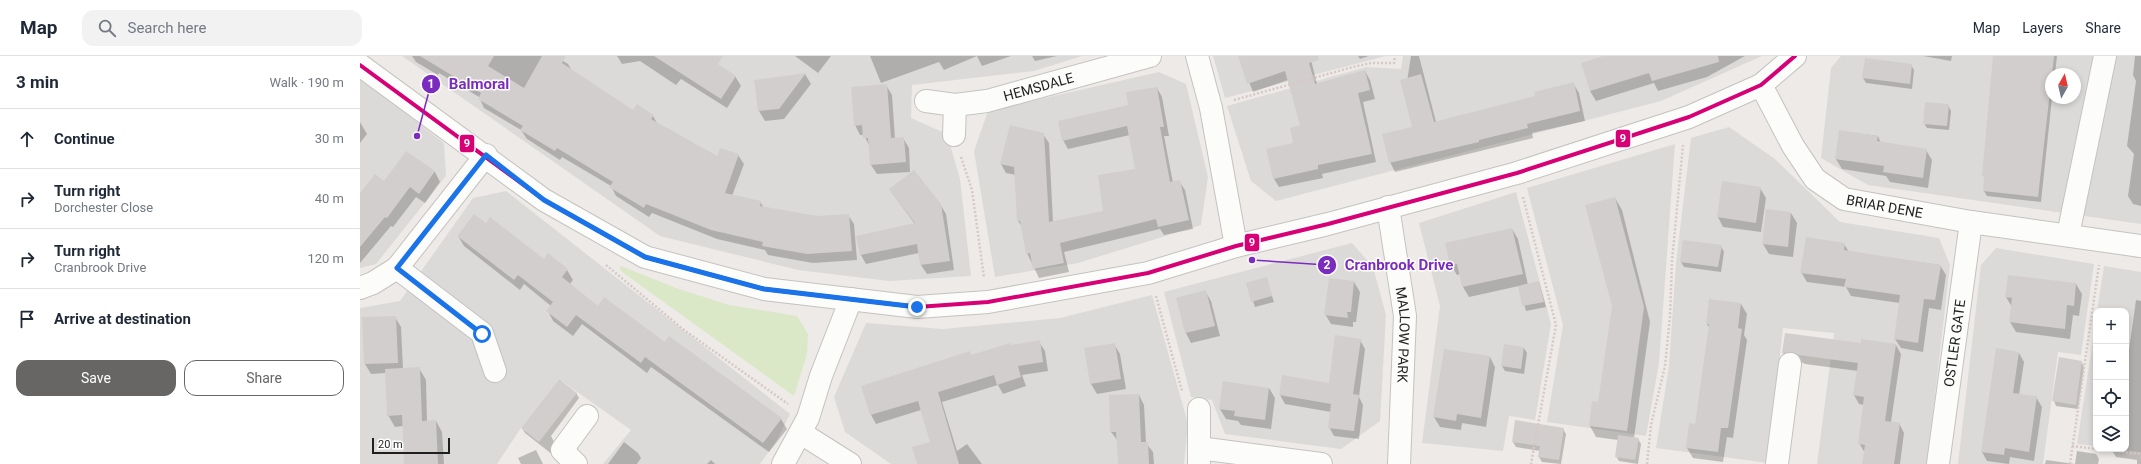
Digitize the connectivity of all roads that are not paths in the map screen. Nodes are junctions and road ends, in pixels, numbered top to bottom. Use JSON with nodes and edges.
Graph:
{"nodes":[{"id":1,"x":1150,"y":56,"type":"edge"},
{"id":2,"x":1197,"y":56,"type":"edge"},
{"id":3,"x":1795,"y":56,"type":"edge"},
{"id":4,"x":2105,"y":56,"type":"edge"},
{"id":5,"x":360,"y":65,"type":"edge"},
{"id":6,"x":1761,"y":85,"type":"junction"},
{"id":7,"x":926,"y":101,"type":"dead end"},
{"id":8,"x":955,"y":105,"type":"junction"},
{"id":9,"x":954,"y":136,"type":"road end"},
{"id":10,"x":486,"y":155,"type":"junction"},
{"id":11,"x":1388,"y":207,"type":"junction"},
{"id":12,"x":1972,"y":222,"type":"junction"},
{"id":13,"x":2068,"y":235,"type":"junction"},
{"id":14,"x":1236,"y":246,"type":"junction"},
{"id":15,"x":2141,"y":246,"type":"edge"},
{"id":16,"x":397,"y":268,"type":"junction"},
{"id":17,"x":360,"y":288,"type":"edge"},
{"id":18,"x":851,"y":299,"type":"junction"},
{"id":19,"x":1790,"y":364,"type":"dead end"},
{"id":20,"x":495,"y":371,"type":"dead end"},
{"id":21,"x":1199,"y":409,"type":"road end"},
{"id":22,"x":587,"y":416,"type":"dead end"},
{"id":23,"x":804,"y":426,"type":"junction"},
{"id":24,"x":1199,"y":456,"type":"edge"},
{"id":25,"x":576,"y":464,"type":"edge"},
{"id":26,"x":783,"y":464,"type":"edge"},
{"id":27,"x":850,"y":464,"type":"edge"},
{"id":28,"x":1320,"y":464,"type":"edge"},
{"id":29,"x":1399,"y":464,"type":"edge"},
{"id":30,"x":1777,"y":464,"type":"edge"},
{"id":31,"x":1938,"y":464,"type":"edge"}],
"edges":[{"from":1,"to":8,"type":"street","name":"HEMSDALE"},
{"from":2,"to":14,"type":"street"},
{"from":3,"to":6,"type":"street"},
{"from":4,"to":13,"type":"street"},
{"from":5,"to":10,"type":"street"},
{"from":6,"to":11,"type":"street"},
{"from":6,"to":12,"type":"street","name":"BRIAR DENE"},
{"from":7,"to":8,"type":"street","name":"HEMSDALE"},
{"from":8,"to":9,"type":"street"},
{"from":10,"to":16,"type":"street"},
{"from":10,"to":18,"type":"street"},
{"from":11,"to":14,"type":"street"},
{"from":11,"to":29,"type":"street","name":"MALLOW PARK"},
{"from":12,"to":13,"type":"street","name":"BRIAR DENE"},
{"from":12,"to":31,"type":"street","name":"OSTLER GATE"},
{"from":13,"to":15,"type":"street","name":"BRIAR DENE"},
{"from":14,"to":18,"type":"street"},
{"from":16,"to":17,"type":"street"},
{"from":16,"to":20,"type":"street"},
{"from":18,"to":23,"type":"street"},
{"from":19,"to":30,"type":"street"},
{"from":21,"to":24,"type":"street"},
{"from":22,"to":25,"type":"street"},
{"from":23,"to":26,"type":"street"},
{"from":23,"to":27,"type":"street"},
{"from":24,"to":28,"type":"street"}]}
